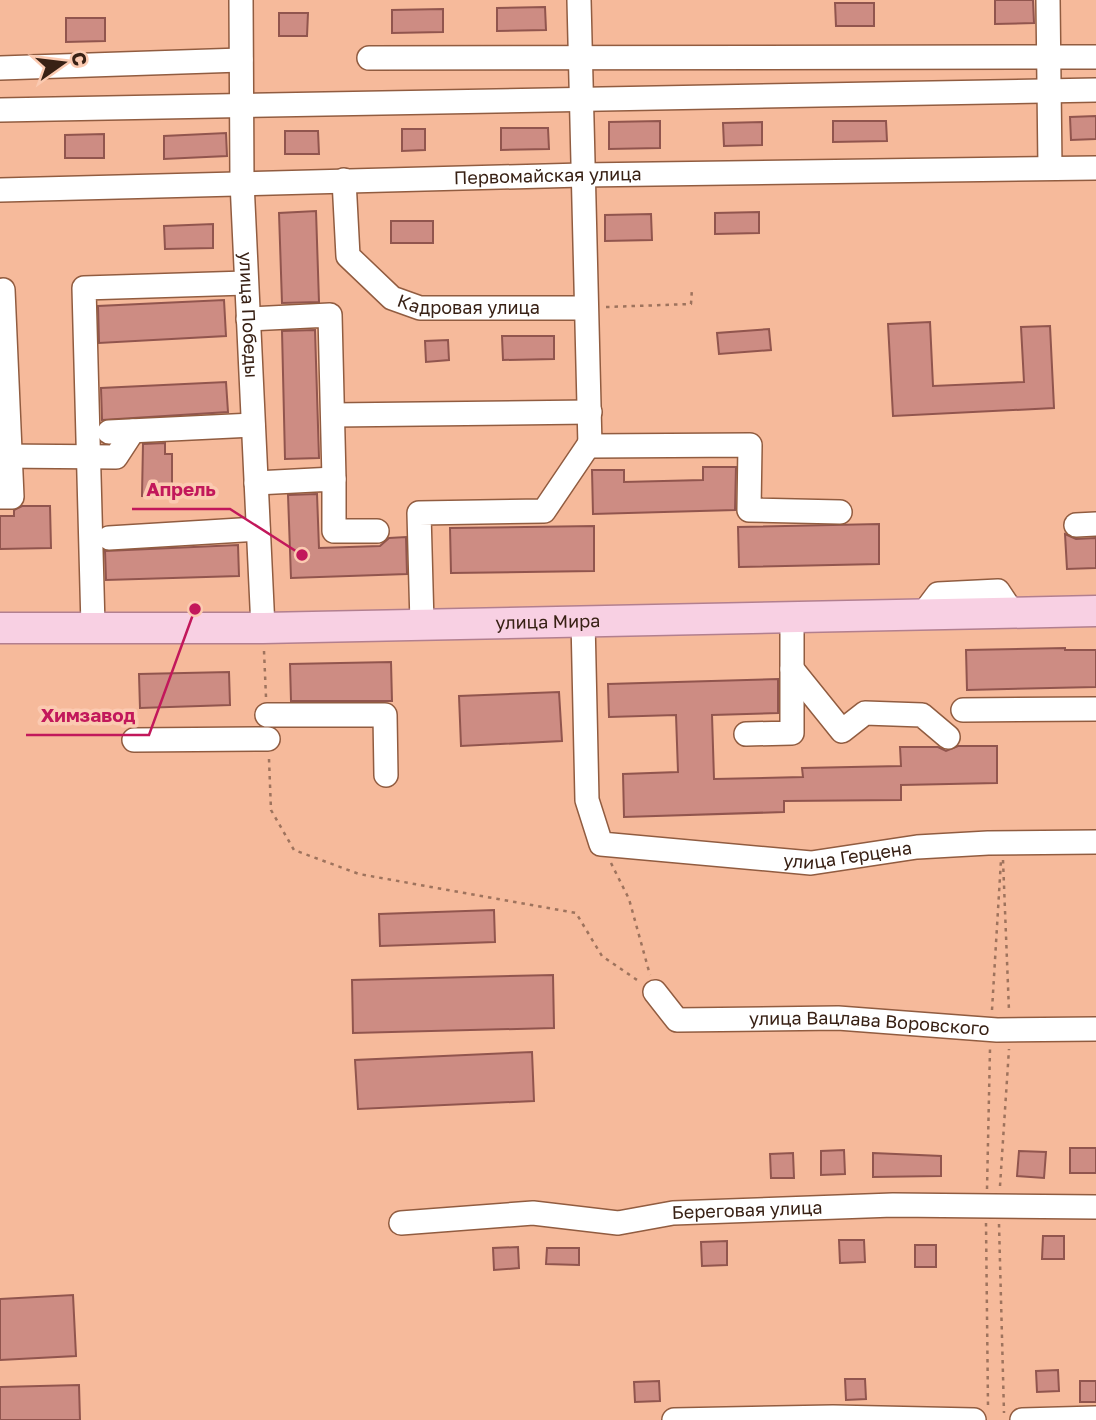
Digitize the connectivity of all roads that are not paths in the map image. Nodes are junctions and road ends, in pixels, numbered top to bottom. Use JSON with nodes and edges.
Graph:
{"nodes":[{"id":1,"x":241,"y":0,"type":"edge"},
{"id":2,"x":579,"y":0,"type":"edge"},
{"id":3,"x":1048,"y":0,"type":"edge"},
{"id":4,"x":580,"y":57,"type":"junction"},
{"id":5,"x":1048,"y":57,"type":"junction"},
{"id":6,"x":1096,"y":57,"type":"edge"},
{"id":7,"x":369,"y":58,"type":"dead end"},
{"id":8,"x":241,"y":60,"type":"junction"},
{"id":9,"x":0,"y":68,"type":"edge"},
{"id":10,"x":1096,"y":90,"type":"edge"},
{"id":11,"x":1049,"y":91,"type":"junction"},
{"id":12,"x":581,"y":99,"type":"junction"},
{"id":13,"x":241,"y":106,"type":"junction"},
{"id":14,"x":0,"y":110,"type":"edge"},
{"id":15,"x":1049,"y":168,"type":"junction"},
{"id":16,"x":1096,"y":168,"type":"edge"},
{"id":17,"x":582,"y":175,"type":"junction"},
{"id":18,"x":344,"y":180,"type":"junction"},
{"id":19,"x":242,"y":183,"type":"junction"},
{"id":20,"x":0,"y":190,"type":"edge"},
{"id":21,"x":246,"y":283,"type":"junction"},
{"id":22,"x":0,"y":290,"type":"edge"},
{"id":23,"x":585,"y":308,"type":"junction"},
{"id":24,"x":248,"y":319,"type":"junction"},
{"id":25,"x":590,"y":412,"type":"junction"},
{"id":26,"x":333,"y":415,"type":"junction"},
{"id":27,"x":253,"y":425,"type":"junction"},
{"id":28,"x":133,"y":431,"type":"junction"},
{"id":29,"x":109,"y":432,"type":"dead end"},
{"id":30,"x":590,"y":444,"type":"junction"},
{"id":31,"x":5,"y":456,"type":"edge"},
{"id":32,"x":87,"y":456,"type":"junction"},
{"id":33,"x":334,"y":479,"type":"junction"},
{"id":34,"x":256,"y":484,"type":"junction"},
{"id":35,"x":0,"y":497,"type":"edge"},
{"id":36,"x":840,"y":512,"type":"dead end"},
{"id":37,"x":258,"y":529,"type":"junction"},
{"id":38,"x":377,"y":531,"type":"dead end"},
{"id":39,"x":110,"y":538,"type":"dead end"},
{"id":40,"x":1096,"y":611,"type":"edge"},
{"id":41,"x":792,"y":616,"type":"junction"},
{"id":42,"x":583,"y":620,"type":"junction"},
{"id":43,"x":422,"y":624,"type":"junction"},
{"id":44,"x":93,"y":626,"type":"junction"},
{"id":45,"x":0,"y":628,"type":"edge"},
{"id":46,"x":263,"y":628,"type":"junction"},
{"id":47,"x":792,"y":669,"type":"junction"},
{"id":48,"x":1096,"y":709,"type":"edge"},
{"id":49,"x":963,"y":710,"type":"dead end"},
{"id":50,"x":267,"y":715,"type":"road end"},
{"id":51,"x":746,"y":734,"type":"dead end"},
{"id":52,"x":948,"y":737,"type":"dead end"},
{"id":53,"x":268,"y":739,"type":"road end"},
{"id":54,"x":134,"y":740,"type":"dead end"},
{"id":55,"x":386,"y":775,"type":"dead end"},
{"id":56,"x":1096,"y":842,"type":"edge"},
{"id":57,"x":655,"y":992,"type":"road end"},
{"id":58,"x":1096,"y":1029,"type":"edge"},
{"id":59,"x":1096,"y":1207,"type":"edge"},
{"id":60,"x":401,"y":1223,"type":"dead end"},
{"id":61,"x":981,"y":1413,"type":"edge"},
{"id":62,"x":1096,"y":1418,"type":"edge"},
{"id":63,"x":674,"y":1420,"type":"edge"},
{"id":64,"x":1022,"y":1420,"type":"edge"}],
"edges":[{"from":1,"to":8,"type":"street","name":"улица Победы"},
{"from":2,"to":4,"type":"street"},
{"from":3,"to":5,"type":"street"},
{"from":4,"to":5,"type":"street"},
{"from":4,"to":7,"type":"street"},
{"from":4,"to":12,"type":"street"},
{"from":5,"to":6,"type":"street"},
{"from":5,"to":11,"type":"street"},
{"from":8,"to":9,"type":"street"},
{"from":8,"to":13,"type":"street","name":"улица Победы"},
{"from":10,"to":11,"type":"street"},
{"from":11,"to":12,"type":"street"},
{"from":11,"to":15,"type":"street"},
{"from":12,"to":13,"type":"street"},
{"from":12,"to":17,"type":"street"},
{"from":13,"to":14,"type":"street"},
{"from":13,"to":19,"type":"street","name":"улица Победы"},
{"from":15,"to":16,"type":"street","name":"Первомайская улица"},
{"from":15,"to":17,"type":"street","name":"Первомайская улица"},
{"from":17,"to":18,"type":"street","name":"Первомайская улица"},
{"from":17,"to":23,"type":"street"},
{"from":18,"to":19,"type":"street","name":"Первомайская улица"},
{"from":18,"to":23,"type":"street","name":"Кадровая улица"},
{"from":19,"to":20,"type":"street","name":"Первомайская улица"},
{"from":19,"to":21,"type":"street","name":"улица Победы"},
{"from":21,"to":24,"type":"street","name":"улица Победы"},
{"from":21,"to":32,"type":"street"},
{"from":22,"to":31,"type":"street"},
{"from":23,"to":25,"type":"street"},
{"from":24,"to":26,"type":"street"},
{"from":24,"to":27,"type":"street","name":"улица Победы"},
{"from":25,"to":26,"type":"street"},
{"from":25,"to":30,"type":"street"},
{"from":26,"to":33,"type":"street"},
{"from":27,"to":28,"type":"street"},
{"from":27,"to":34,"type":"street","name":"улица Победы"},
{"from":28,"to":29,"type":"street"},
{"from":28,"to":32,"type":"street"},
{"from":30,"to":36,"type":"street"},
{"from":30,"to":43,"type":"street"},
{"from":31,"to":32,"type":"street"},
{"from":31,"to":35,"type":"street"},
{"from":32,"to":44,"type":"street"},
{"from":33,"to":34,"type":"street"},
{"from":33,"to":38,"type":"street"},
{"from":34,"to":37,"type":"street","name":"улица Победы"},
{"from":37,"to":39,"type":"street"},
{"from":37,"to":46,"type":"street","name":"улица Победы"},
{"from":40,"to":41,"type":"main road","name":"улица Мира"},
{"from":41,"to":42,"type":"main road","name":"улица Мира"},
{"from":41,"to":47,"type":"street"},
{"from":42,"to":43,"type":"main road","name":"улица Мира"},
{"from":42,"to":56,"type":"street","name":"улица Герцена"},
{"from":43,"to":46,"type":"main road","name":"улица Мира"},
{"from":44,"to":45,"type":"main road","name":"улица Мира"},
{"from":44,"to":46,"type":"main road","name":"улица Мира"},
{"from":47,"to":51,"type":"street"},
{"from":47,"to":52,"type":"street"},
{"from":48,"to":49,"type":"street"},
{"from":50,"to":55,"type":"street"},
{"from":53,"to":54,"type":"street"},
{"from":57,"to":58,"type":"street","name":"улица Вацлава Воровского"},
{"from":59,"to":60,"type":"street","name":"Береговая улица"},
{"from":61,"to":63,"type":"street"},
{"from":62,"to":64,"type":"street"}]}
